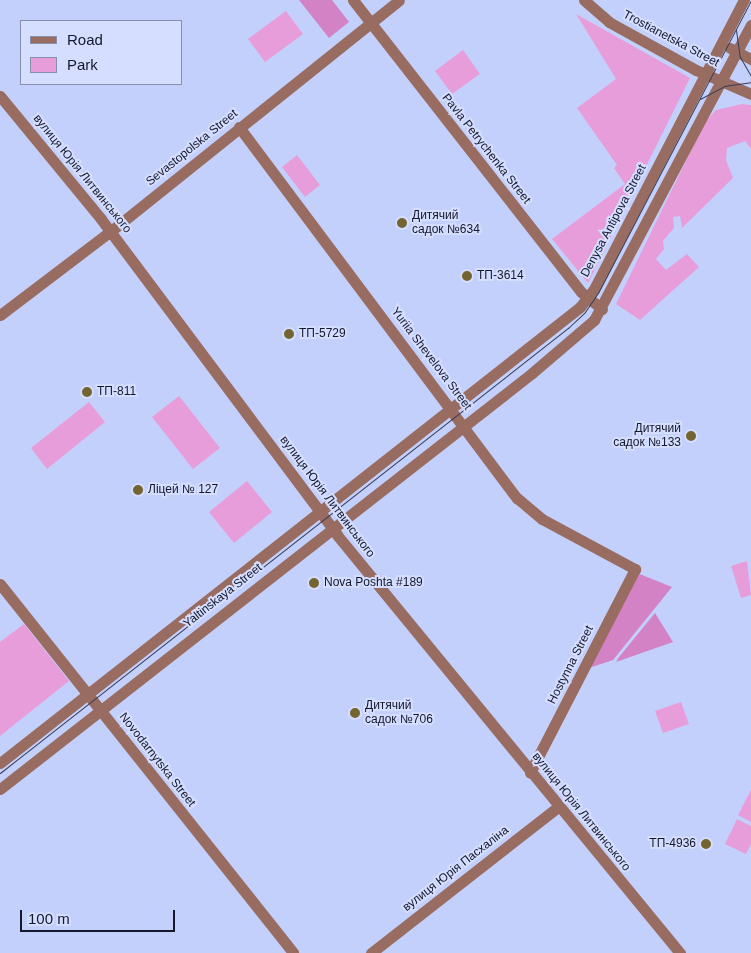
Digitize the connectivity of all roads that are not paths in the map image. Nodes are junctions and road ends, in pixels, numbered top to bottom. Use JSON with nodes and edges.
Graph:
{"nodes":[{"id":1,"x":353,"y":0,"type":"edge"},
{"id":2,"x":399,"y":0,"type":"edge"},
{"id":3,"x":584,"y":0,"type":"edge"},
{"id":4,"x":744,"y":0,"type":"edge"},
{"id":5,"x":371,"y":22,"type":"junction"},
{"id":6,"x":751,"y":25,"type":"edge"},
{"id":7,"x":722,"y":44,"type":"junction"},
{"id":8,"x":737,"y":52,"type":"junction"},
{"id":9,"x":751,"y":58,"type":"edge"},
{"id":10,"x":706,"y":75,"type":"junction"},
{"id":11,"x":721,"y":81,"type":"junction"},
{"id":12,"x":751,"y":94,"type":"edge"},
{"id":13,"x":0,"y":96,"type":"edge"},
{"id":14,"x":239,"y":127,"type":"junction"},
{"id":15,"x":110,"y":231,"type":"junction"},
{"id":16,"x":588,"y":298,"type":"junction"},
{"id":17,"x":602,"y":309,"type":"junction"},
{"id":18,"x":0,"y":315,"type":"edge"},
{"id":19,"x":452,"y":409,"type":"junction"},
{"id":20,"x":464,"y":426,"type":"junction"},
{"id":21,"x":320,"y":512,"type":"junction"},
{"id":22,"x":332,"y":528,"type":"junction"},
{"id":23,"x":635,"y":570,"type":"joint"},
{"id":24,"x":0,"y":584,"type":"edge"},
{"id":25,"x":88,"y":694,"type":"junction"},
{"id":26,"x":100,"y":710,"type":"junction"},
{"id":27,"x":0,"y":762,"type":"edge"},
{"id":28,"x":530,"y":772,"type":"junction"},
{"id":29,"x":0,"y":789,"type":"edge"},
{"id":30,"x":559,"y":806,"type":"junction"},
{"id":31,"x":292,"y":953,"type":"edge"},
{"id":32,"x":371,"y":953,"type":"edge"},
{"id":33,"x":680,"y":953,"type":"edge"}],
"edges":[{"from":1,"to":5,"type":"street","name":"Pavla Petrychenka Street"},
{"from":2,"to":5,"type":"street","name":"Sevastopolska Street"},
{"from":3,"to":10,"type":"street","name":"Trostianetska Street"},
{"from":4,"to":7,"type":"street","name":"Denysa Antipova Street"},
{"from":5,"to":14,"type":"street","name":"Sevastopolska Street"},
{"from":5,"to":16,"type":"street","name":"Pavla Petrychenka Street"},
{"from":6,"to":8,"type":"street"},
{"from":7,"to":8,"type":"street","name":"Trostianetska Street"},
{"from":7,"to":10,"type":"street","name":"Denysa Antipova Street"},
{"from":8,"to":9,"type":"street","name":"Trostianetska Street"},
{"from":8,"to":11,"type":"street"},
{"from":10,"to":11,"type":"street","name":"Trostianetska Street"},
{"from":10,"to":16,"type":"street","name":"Denysa Antipova Street"},
{"from":11,"to":12,"type":"street","name":"Trostianetska Street"},
{"from":11,"to":17,"type":"street"},
{"from":13,"to":15,"type":"street","name":"вулиця Юрія Литвинського"},
{"from":14,"to":15,"type":"street","name":"Sevastopolska Street"},
{"from":14,"to":19,"type":"street","name":"Yuriia Shevelova Street"},
{"from":15,"to":18,"type":"street","name":"Sevastopolska Street"},
{"from":15,"to":21,"type":"street","name":"вулиця Юрія Литвинського"},
{"from":16,"to":17,"type":"street","name":"Pavla Petrychenka Street"},
{"from":16,"to":19,"type":"street","name":"Denysa Antipova Street"},
{"from":17,"to":20,"type":"street"},
{"from":19,"to":20,"type":"street","name":"Yuriia Shevelova Street"},
{"from":19,"to":21,"type":"street","name":"Yaltinskaya Street"},
{"from":20,"to":22,"type":"street","name":"Yaltinskaya Street"},
{"from":20,"to":23,"type":"street","name":"Yuriia Shevelova Street"},
{"from":21,"to":22,"type":"street","name":"вулиця Юрія Литвинського"},
{"from":21,"to":25,"type":"street","name":"Yaltinskaya Street"},
{"from":22,"to":26,"type":"street","name":"Yaltinskaya Street"},
{"from":22,"to":28,"type":"street","name":"вулиця Юрія Литвинського"},
{"from":23,"to":28,"type":"street","name":"Hostynna Street"},
{"from":24,"to":25,"type":"street","name":"Novodarnytska Street"},
{"from":25,"to":26,"type":"street","name":"Novodarnytska Street"},
{"from":25,"to":27,"type":"street","name":"Yaltinskaya Street"},
{"from":26,"to":29,"type":"street","name":"Yaltinskaya Street"},
{"from":26,"to":31,"type":"street","name":"Novodarnytska Street"},
{"from":28,"to":30,"type":"street","name":"вулиця Юрія Литвинського"},
{"from":30,"to":32,"type":"street","name":"вулиця Юрія Пасхаліна"},
{"from":30,"to":33,"type":"street","name":"вулиця Юрія Литвинського"}]}
